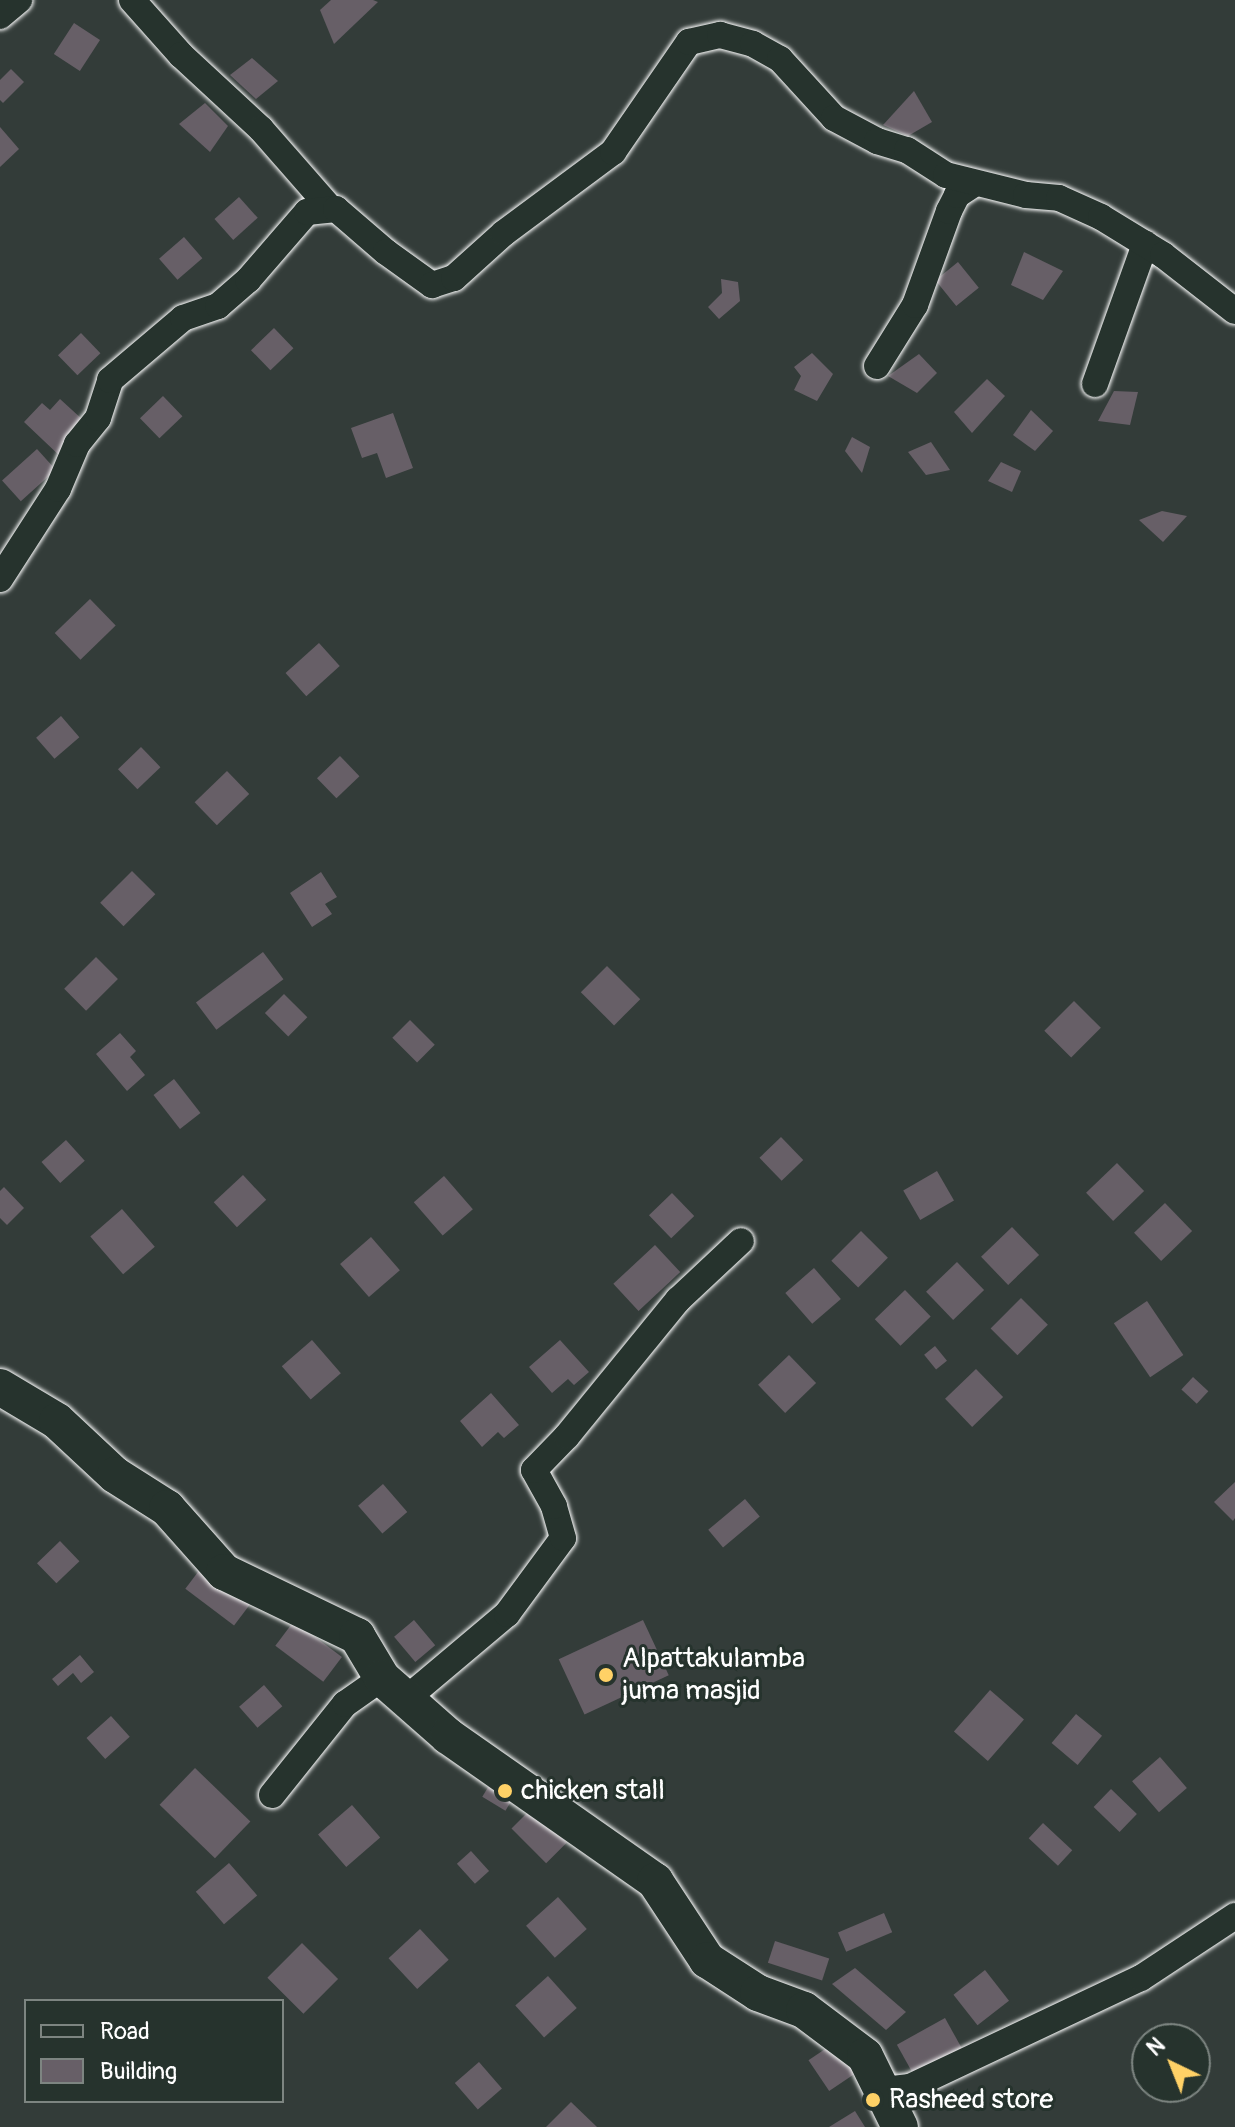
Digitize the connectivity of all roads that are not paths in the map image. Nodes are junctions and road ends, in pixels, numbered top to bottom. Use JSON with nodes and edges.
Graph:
{"nodes":[{"id":1,"x":19,"y":0,"type":"edge"},
{"id":2,"x":132,"y":0,"type":"edge"},
{"id":3,"x":0,"y":16,"type":"edge"},
{"id":4,"x":974,"y":184,"type":"junction"},
{"id":5,"x":331,"y":209,"type":"junction"},
{"id":6,"x":1145,"y":244,"type":"junction"},
{"id":7,"x":1235,"y":311,"type":"edge"},
{"id":8,"x":877,"y":366,"type":"dead end"},
{"id":9,"x":1095,"y":384,"type":"dead end"},
{"id":10,"x":0,"y":579,"type":"edge"},
{"id":11,"x":741,"y":1241,"type":"dead end"},
{"id":12,"x":0,"y":1387,"type":"edge"},
{"id":13,"x":394,"y":1688,"type":"junction"},
{"id":14,"x":272,"y":1795,"type":"dead end"},
{"id":15,"x":1235,"y":1916,"type":"edge"},
{"id":16,"x":884,"y":2090,"type":"junction"},
{"id":17,"x":900,"y":2127,"type":"edge"}],
"edges":[{"from":1,"to":3,"type":"street"},
{"from":2,"to":5,"type":"street"},
{"from":4,"to":5,"type":"street"},
{"from":4,"to":6,"type":"street"},
{"from":4,"to":8,"type":"street"},
{"from":5,"to":10,"type":"street"},
{"from":6,"to":7,"type":"street"},
{"from":6,"to":9,"type":"street"},
{"from":11,"to":13,"type":"street"},
{"from":12,"to":13,"type":"street"},
{"from":13,"to":14,"type":"street"},
{"from":13,"to":16,"type":"street"},
{"from":15,"to":16,"type":"street"},
{"from":16,"to":17,"type":"street"}]}
